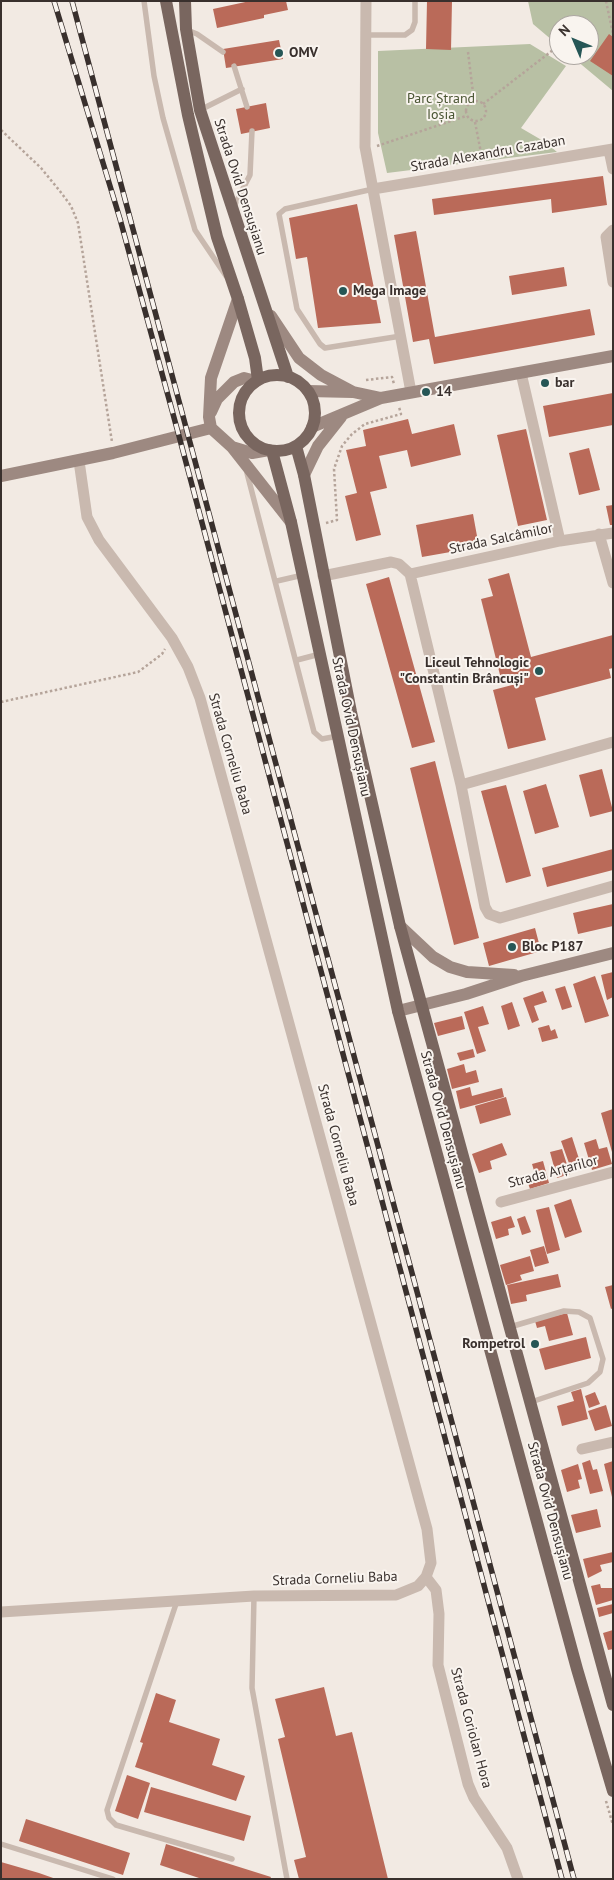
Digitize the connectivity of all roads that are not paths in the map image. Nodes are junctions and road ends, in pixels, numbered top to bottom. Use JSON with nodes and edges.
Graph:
{"nodes":[{"id":1,"x":144,"y":1,"type":"edge"},
{"id":2,"x":166,"y":1,"type":"edge"},
{"id":3,"x":184,"y":1,"type":"edge"},
{"id":4,"x":366,"y":1,"type":"edge"},
{"id":5,"x":415,"y":1,"type":"edge"},
{"id":6,"x":186,"y":29,"type":"junction"},
{"id":7,"x":366,"y":40,"type":"junction"},
{"id":8,"x":223,"y":52,"type":"dead end"},
{"id":9,"x":234,"y":66,"type":"dead end"},
{"id":10,"x":242,"y":89,"type":"junction"},
{"id":11,"x":247,"y":107,"type":"dead end"},
{"id":12,"x":200,"y":110,"type":"junction"},
{"id":13,"x":252,"y":132,"type":"dead end"},
{"id":14,"x":611,"y":150,"type":"edge"},
{"id":15,"x":613,"y":169,"type":"edge"},
{"id":16,"x":373,"y":189,"type":"junction"},
{"id":17,"x":232,"y":211,"type":"junction"},
{"id":18,"x":613,"y":230,"type":"edge"},
{"id":19,"x":613,"y":282,"type":"edge"},
{"id":20,"x":237,"y":294,"type":"junction"},
{"id":21,"x":262,"y":301,"type":"junction"},
{"id":22,"x":400,"y":336,"type":"junction"},
{"id":23,"x":613,"y":356,"type":"edge"},
{"id":24,"x":521,"y":373,"type":"junction"},
{"id":25,"x":288,"y":377,"type":"junction"},
{"id":26,"x":257,"y":381,"type":"junction"},
{"id":27,"x":308,"y":391,"type":"junction"},
{"id":28,"x":353,"y":392,"type":"junction"},
{"id":29,"x":411,"y":392,"type":"junction"},
{"id":30,"x":381,"y":398,"type":"junction"},
{"id":31,"x":347,"y":410,"type":"junction"},
{"id":32,"x":210,"y":422,"type":"junction"},
{"id":33,"x":312,"y":427,"type":"junction"},
{"id":34,"x":296,"y":446,"type":"junction"},
{"id":35,"x":232,"y":447,"type":"junction"},
{"id":36,"x":270,"y":450,"type":"junction"},
{"id":37,"x":79,"y":461,"type":"junction"},
{"id":38,"x":245,"y":463,"type":"junction"},
{"id":39,"x":304,"y":475,"type":"junction"},
{"id":40,"x":1,"y":476,"type":"edge"},
{"id":41,"x":291,"y":522,"type":"junction"},
{"id":42,"x":599,"y":534,"type":"junction"},
{"id":43,"x":613,"y":534,"type":"edge"},
{"id":44,"x":560,"y":542,"type":"junction"},
{"id":45,"x":410,"y":574,"type":"junction"},
{"id":46,"x":303,"y":576,"type":"junction"},
{"id":47,"x":324,"y":576,"type":"junction"},
{"id":48,"x":277,"y":581,"type":"junction"},
{"id":49,"x":613,"y":583,"type":"edge"},
{"id":50,"x":320,"y":654,"type":"junction"},
{"id":51,"x":297,"y":660,"type":"junction"},
{"id":52,"x":338,"y":736,"type":"junction"},
{"id":53,"x":613,"y":742,"type":"edge"},
{"id":54,"x":461,"y":785,"type":"junction"},
{"id":55,"x":613,"y":886,"type":"edge"},
{"id":56,"x":400,"y":926,"type":"junction"},
{"id":57,"x":613,"y":953,"type":"edge"},
{"id":58,"x":521,"y":976,"type":"junction"},
{"id":59,"x":420,"y":1005,"type":"junction"},
{"id":60,"x":398,"y":1011,"type":"junction"},
{"id":61,"x":613,"y":1172,"type":"edge"},
{"id":62,"x":500,"y":1202,"type":"dead end"},
{"id":63,"x":509,"y":1327,"type":"junction"},
{"id":64,"x":531,"y":1402,"type":"junction"},
{"id":65,"x":613,"y":1442,"type":"edge"},
{"id":66,"x":582,"y":1449,"type":"dead end"},
{"id":67,"x":426,"y":1577,"type":"junction"},
{"id":68,"x":254,"y":1596,"type":"junction"},
{"id":69,"x":177,"y":1601,"type":"junction"},
{"id":70,"x":1,"y":1612,"type":"edge"},
{"id":71,"x":613,"y":1704,"type":"edge"},
{"id":72,"x":613,"y":1791,"type":"edge"},
{"id":73,"x":1,"y":1844,"type":"edge"},
{"id":74,"x":232,"y":1859,"type":"dead end"},
{"id":75,"x":113,"y":1879,"type":"edge"},
{"id":76,"x":287,"y":1879,"type":"edge"},
{"id":77,"x":518,"y":1879,"type":"edge"}],
"edges":[{"from":1,"to":20,"type":"lane","name":"Strada Ovid Densușianu"},
{"from":2,"to":20,"type":"main road","name":"Strada Ovid Densușianu"},
{"from":3,"to":6,"type":"main road","name":"Strada Ovid Densușianu"},
{"from":4,"to":7,"type":"street"},
{"from":5,"to":7,"type":"lane"},
{"from":6,"to":8,"type":"lane"},
{"from":6,"to":12,"type":"main road","name":"Strada Ovid Densușianu"},
{"from":7,"to":16,"type":"street"},
{"from":9,"to":10,"type":"lane"},
{"from":10,"to":11,"type":"lane"},
{"from":10,"to":12,"type":"lane"},
{"from":12,"to":17,"type":"main road","name":"Strada Ovid Densușianu"},
{"from":13,"to":17,"type":"lane"},
{"from":14,"to":15,"type":"street","name":"Strada Alexandru Cazaban"},
{"from":14,"to":16,"type":"street","name":"Strada Alexandru Cazaban"},
{"from":16,"to":22,"type":"street"},
{"from":16,"to":22,"type":"lane"},
{"from":17,"to":21,"type":"main road","name":"Strada Ovid Densușianu"},
{"from":18,"to":19,"type":"street"},
{"from":20,"to":26,"type":"main road","name":"Strada Ovid Densușianu"},
{"from":20,"to":32,"type":"main road"},
{"from":21,"to":25,"type":"main road","name":"Strada Ovid Densușianu"},
{"from":21,"to":28,"type":"main road"},
{"from":22,"to":29,"type":"street"},
{"from":23,"to":24,"type":"main road"},
{"from":24,"to":29,"type":"main road"},
{"from":24,"to":44,"type":"street"},
{"from":25,"to":26,"type":"main road"},
{"from":25,"to":27,"type":"main road"},
{"from":26,"to":32,"type":"main road"},
{"from":26,"to":36,"type":"main road"},
{"from":27,"to":28,"type":"main road"},
{"from":27,"to":33,"type":"main road"},
{"from":28,"to":30,"type":"main road"},
{"from":29,"to":30,"type":"main road"},
{"from":30,"to":31,"type":"main road"},
{"from":31,"to":33,"type":"main road"},
{"from":31,"to":39,"type":"main road"},
{"from":32,"to":35,"type":"main road"},
{"from":32,"to":37,"type":"main road"},
{"from":33,"to":34,"type":"main road"},
{"from":34,"to":36,"type":"main road"},
{"from":34,"to":39,"type":"main road","name":"Strada Ovid Densușianu"},
{"from":35,"to":36,"type":"main road"},
{"from":35,"to":38,"type":"main road"},
{"from":36,"to":41,"type":"main road","name":"Strada Ovid Densușianu"},
{"from":37,"to":40,"type":"main road"},
{"from":37,"to":67,"type":"street","name":"Strada Corneliu Baba"},
{"from":38,"to":41,"type":"main road"},
{"from":38,"to":48,"type":"lane"},
{"from":39,"to":47,"type":"main road","name":"Strada Ovid Densușianu"},
{"from":41,"to":46,"type":"main road","name":"Strada Ovid Densușianu"},
{"from":42,"to":43,"type":"street","name":"Strada Salcâmilor"},
{"from":42,"to":44,"type":"street","name":"Strada Salcâmilor"},
{"from":42,"to":49,"type":"street"},
{"from":44,"to":45,"type":"street","name":"Strada Salcâmilor"},
{"from":45,"to":47,"type":"street"},
{"from":45,"to":54,"type":"street"},
{"from":46,"to":48,"type":"lane"},
{"from":46,"to":50,"type":"main road","name":"Strada Ovid Densușianu"},
{"from":47,"to":56,"type":"main road","name":"Strada Ovid Densușianu"},
{"from":48,"to":51,"type":"lane"},
{"from":50,"to":51,"type":"lane"},
{"from":50,"to":52,"type":"main road","name":"Strada Ovid Densușianu"},
{"from":51,"to":52,"type":"lane"},
{"from":52,"to":60,"type":"main road","name":"Strada Ovid Densușianu"},
{"from":53,"to":54,"type":"street"},
{"from":54,"to":55,"type":"street"},
{"from":56,"to":58,"type":"main road"},
{"from":56,"to":59,"type":"main road","name":"Strada Ovid Densușianu"},
{"from":57,"to":58,"type":"main road"},
{"from":58,"to":59,"type":"main road"},
{"from":59,"to":60,"type":"main road"},
{"from":59,"to":63,"type":"main road","name":"Strada Ovid Densușianu"},
{"from":60,"to":72,"type":"main road","name":"Strada Ovid Densușianu"},
{"from":61,"to":62,"type":"street","name":"Strada Arțarilor"},
{"from":63,"to":64,"type":"main road","name":"Strada Ovid Densușianu"},
{"from":63,"to":64,"type":"lane"},
{"from":64,"to":71,"type":"main road","name":"Strada Ovid Densușianu"},
{"from":65,"to":66,"type":"street"},
{"from":67,"to":68,"type":"street","name":"Strada Corneliu Baba"},
{"from":67,"to":77,"type":"street","name":"Strada Coriolan Hora"},
{"from":68,"to":69,"type":"street","name":"Strada Corneliu Baba"},
{"from":68,"to":76,"type":"lane"},
{"from":69,"to":70,"type":"street","name":"Strada Corneliu Baba"},
{"from":69,"to":74,"type":"lane"},
{"from":73,"to":75,"type":"lane"}]}
